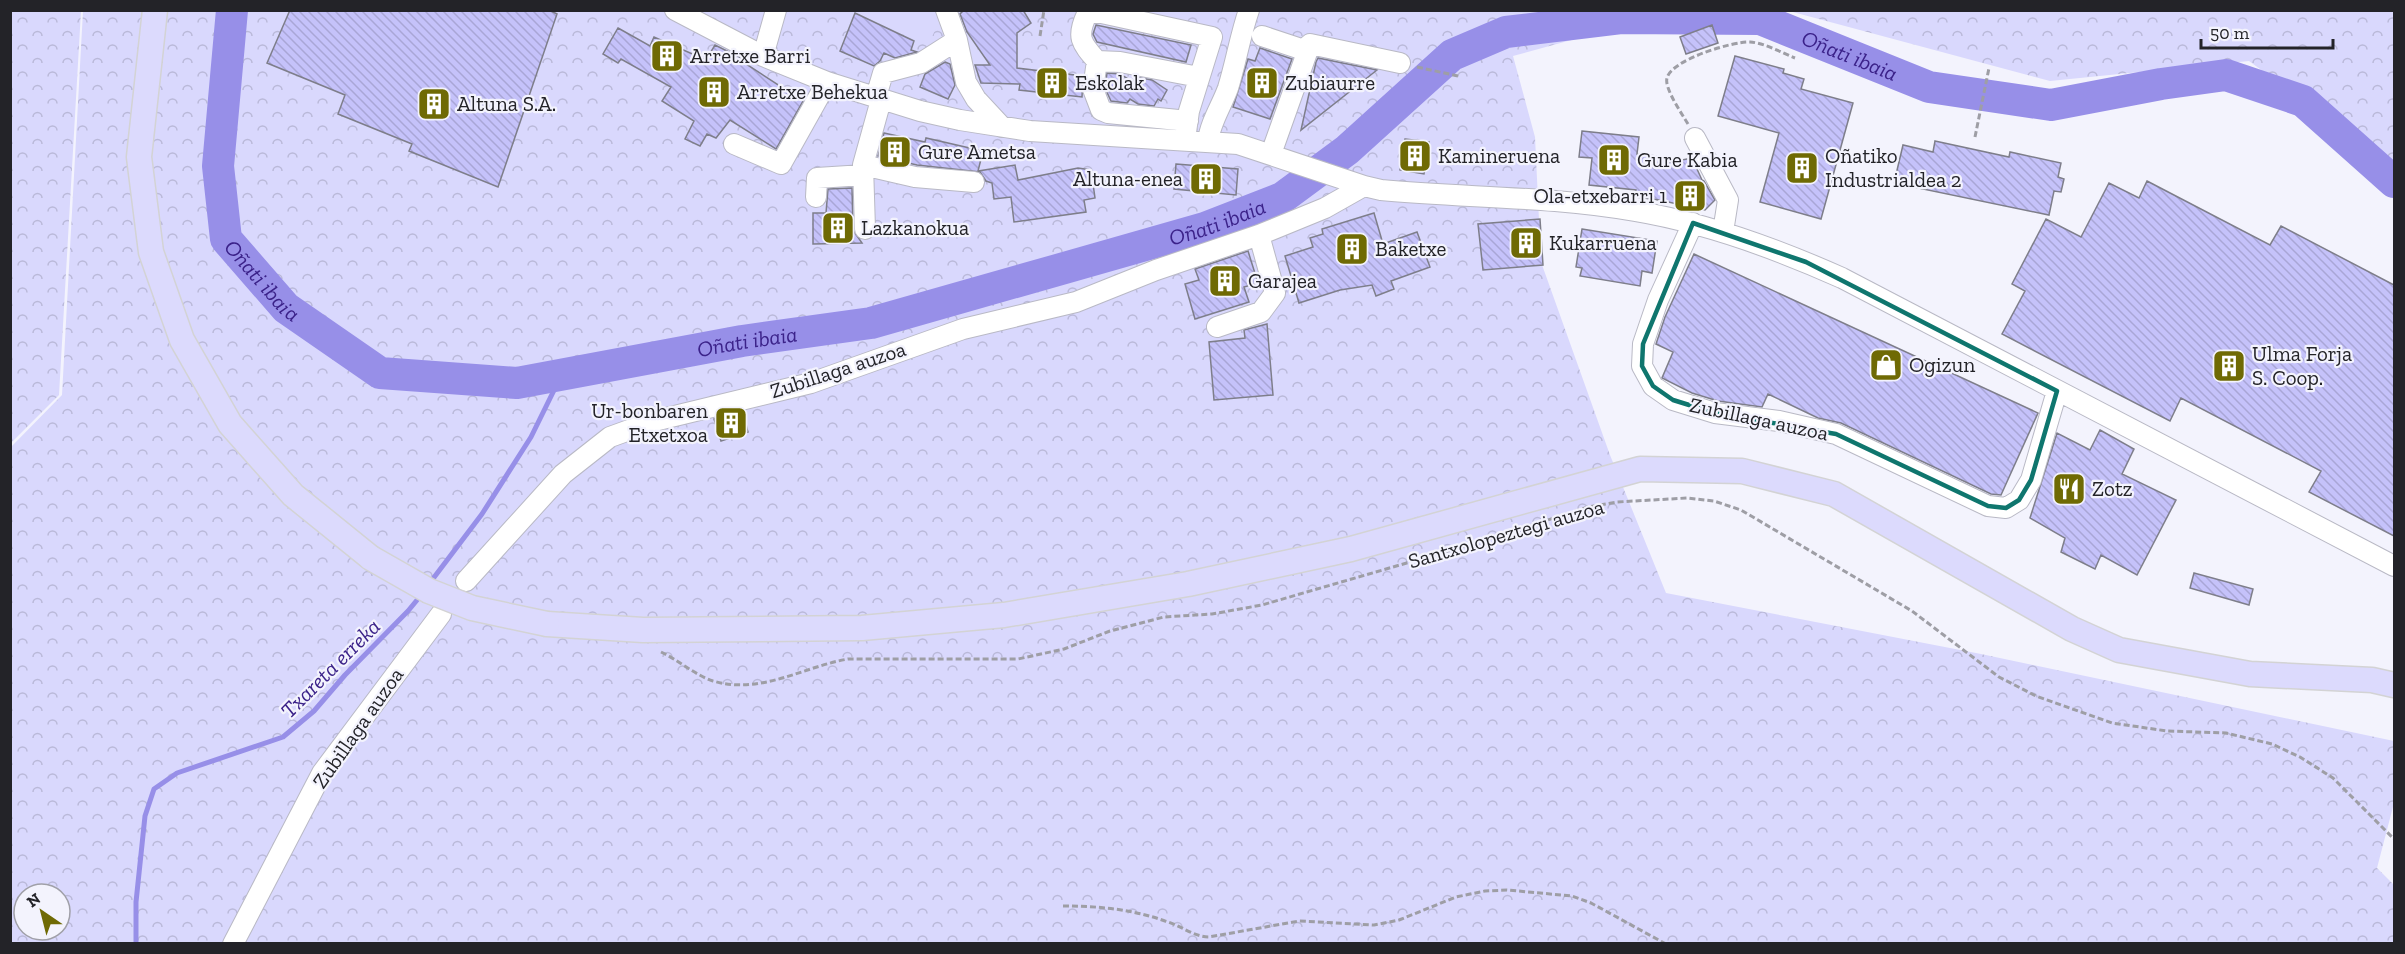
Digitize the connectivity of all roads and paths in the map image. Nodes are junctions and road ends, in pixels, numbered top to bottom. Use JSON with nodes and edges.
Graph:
{"nodes":[{"id":1,"x":154,"y":10,"type":"edge"},
{"id":2,"x":675,"y":10,"type":"edge"},
{"id":3,"x":776,"y":10,"type":"edge"},
{"id":4,"x":946,"y":10,"type":"edge"},
{"id":5,"x":1044,"y":10,"type":"edge"},
{"id":6,"x":1249,"y":10,"type":"edge"},
{"id":7,"x":1040,"y":36,"type":"dead end"},
{"id":8,"x":1262,"y":36,"type":"dead end"},
{"id":9,"x":957,"y":40,"type":"junction"},
{"id":10,"x":1307,"y":51,"type":"junction"},
{"id":11,"x":763,"y":56,"type":"junction"},
{"id":12,"x":1795,"y":58,"type":"dead end"},
{"id":13,"x":1097,"y":61,"type":"junction"},
{"id":14,"x":1400,"y":63,"type":"joint"},
{"id":15,"x":1989,"y":68,"type":"dead end"},
{"id":16,"x":1458,"y":76,"type":"dead end"},
{"id":17,"x":1199,"y":77,"type":"junction"},
{"id":18,"x":827,"y":82,"type":"junction"},
{"id":19,"x":880,"y":95,"type":"junction"},
{"id":20,"x":1002,"y":127,"type":"junction"},
{"id":21,"x":1186,"y":130,"type":"junction"},
{"id":22,"x":1975,"y":136,"type":"dead end"},
{"id":23,"x":1695,"y":138,"type":"joint"},
{"id":24,"x":1208,"y":141,"type":"junction"},
{"id":25,"x":734,"y":144,"type":"dead end"},
{"id":26,"x":1273,"y":155,"type":"junction"},
{"id":27,"x":864,"y":170,"type":"junction"},
{"id":28,"x":974,"y":182,"type":"dead end"},
{"id":29,"x":1364,"y":186,"type":"junction"},
{"id":30,"x":816,"y":198,"type":"dead end"},
{"id":31,"x":1693,"y":223,"type":"junction"},
{"id":32,"x":866,"y":229,"type":"dead end"},
{"id":33,"x":1723,"y":232,"type":"junction"},
{"id":34,"x":1259,"y":235,"type":"junction"},
{"id":35,"x":1217,"y":327,"type":"dead end"},
{"id":36,"x":2058,"y":391,"type":"junction"},
{"id":37,"x":2394,"y":566,"type":"edge"},
{"id":38,"x":466,"y":581,"type":"dead end"},
{"id":39,"x":441,"y":614,"type":"dead end"},
{"id":40,"x":650,"y":651,"type":"dead end"},
{"id":41,"x":2394,"y":685,"type":"edge"},
{"id":42,"x":2394,"y":838,"type":"edge"},
{"id":43,"x":1063,"y":906,"type":"dead end"},
{"id":44,"x":233,"y":944,"type":"edge"},
{"id":45,"x":1666,"y":944,"type":"edge"}],
"edges":[{"from":1,"to":41,"type":"main road","bridge":true},
{"from":2,"to":11,"type":"street"},
{"from":3,"to":11,"type":"street"},
{"from":4,"to":9,"type":"street"},
{"from":5,"to":7,"type":"path"},
{"from":6,"to":24,"type":"street"},
{"from":8,"to":10,"type":"street"},
{"from":9,"to":19,"type":"street"},
{"from":9,"to":20,"type":"street"},
{"from":10,"to":14,"type":"street"},
{"from":10,"to":26,"type":"street"},
{"from":11,"to":18,"type":"street"},
{"from":12,"to":23,"type":"path"},
{"from":13,"to":17,"type":"street"},
{"from":13,"to":17,"type":"street"},
{"from":13,"to":21,"type":"street"},
{"from":14,"to":16,"type":"path"},
{"from":15,"to":22,"type":"path"},
{"from":17,"to":21,"type":"street"},
{"from":18,"to":19,"type":"street"},
{"from":18,"to":25,"type":"street"},
{"from":19,"to":20,"type":"street"},
{"from":19,"to":27,"type":"street"},
{"from":20,"to":21,"type":"street"},
{"from":21,"to":24,"type":"street"},
{"from":23,"to":33,"type":"street"},
{"from":24,"to":26,"type":"street"},
{"from":26,"to":29,"type":"street"},
{"from":27,"to":28,"type":"street"},
{"from":27,"to":30,"type":"street"},
{"from":27,"to":32,"type":"street"},
{"from":29,"to":31,"type":"street"},
{"from":29,"to":34,"type":"street","name":"Zubillaga auzoa"},
{"from":31,"to":33,"type":"street"},
{"from":31,"to":36,"type":"street","name":"Zubillaga auzoa"},
{"from":33,"to":36,"type":"street"},
{"from":34,"to":35,"type":"street"},
{"from":34,"to":38,"type":"street","name":"Zubillaga auzoa"},
{"from":36,"to":37,"type":"street"},
{"from":39,"to":44,"type":"street","name":"Zubillaga auzoa"},
{"from":40,"to":42,"type":"path","name":"Santxolopeztegi auzoa"},
{"from":43,"to":45,"type":"path"}]}
